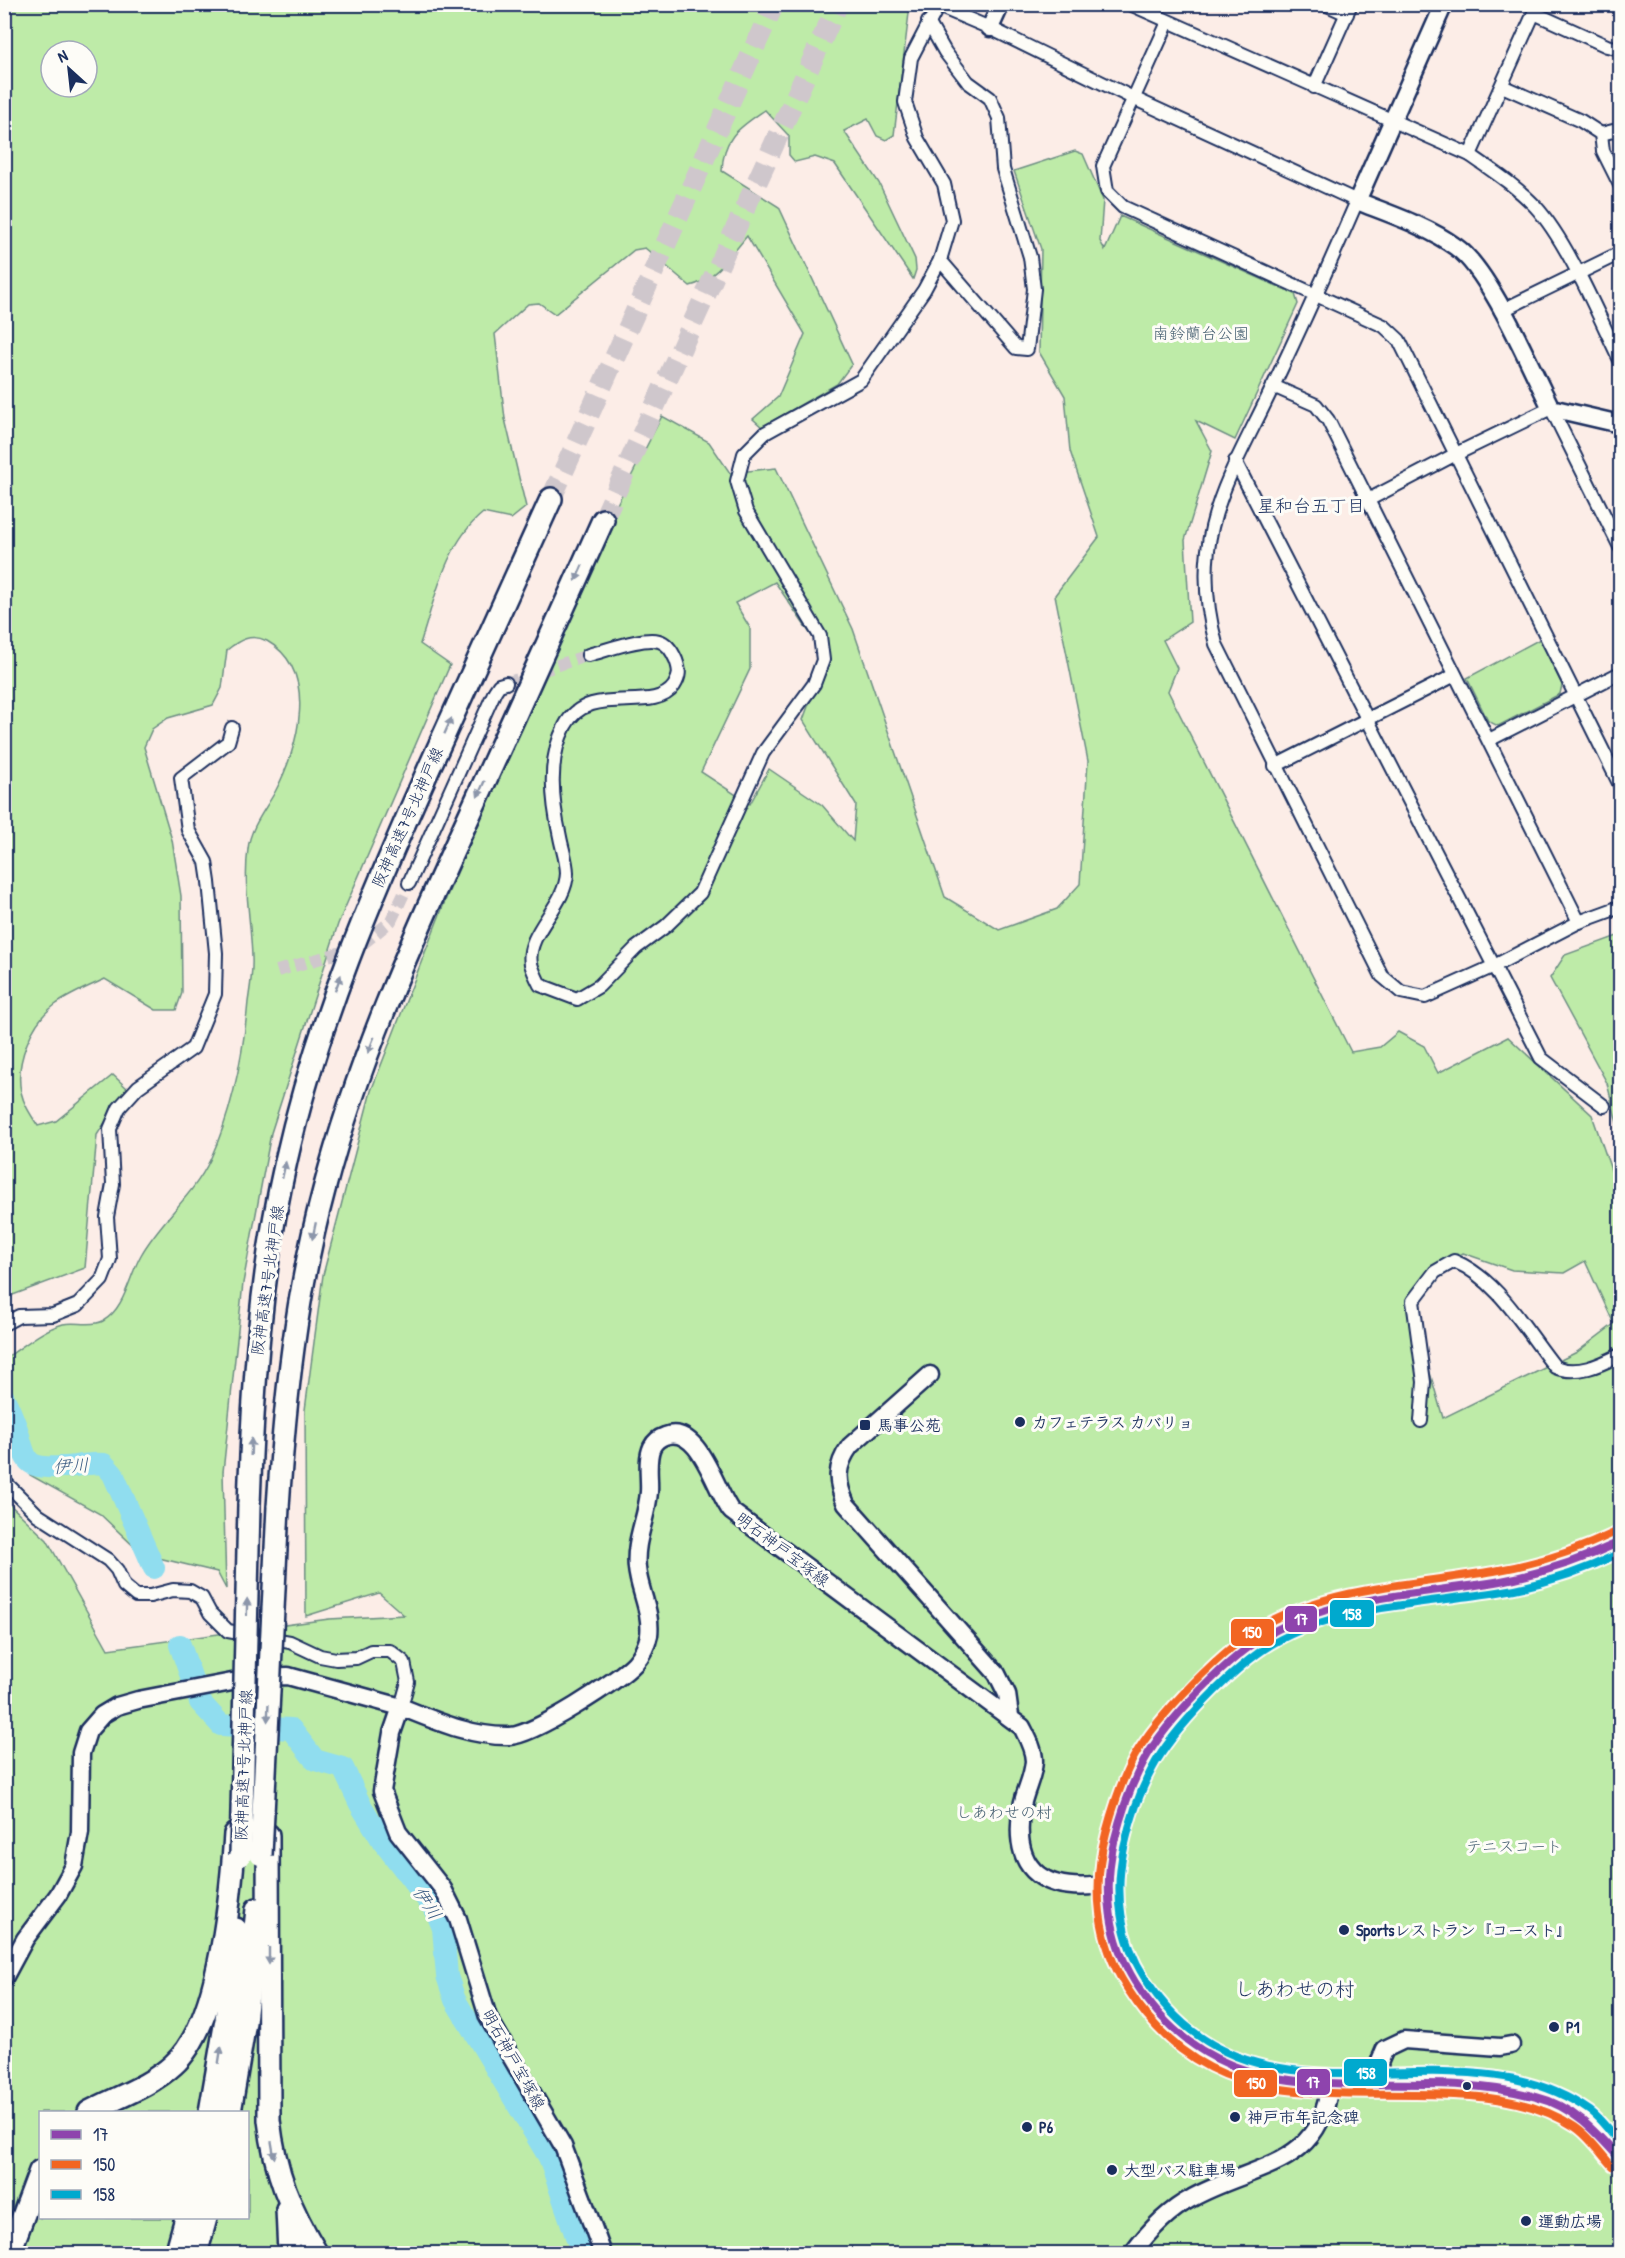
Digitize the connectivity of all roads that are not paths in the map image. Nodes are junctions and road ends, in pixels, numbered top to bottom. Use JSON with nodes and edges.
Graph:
{"nodes":[{"id":1,"x":1001,"y":4,"type":"edge"},
{"id":2,"x":1130,"y":4,"type":"edge"},
{"id":3,"x":1325,"y":4,"type":"edge"},
{"id":4,"x":1444,"y":4,"type":"edge"},
{"id":5,"x":1349,"y":9,"type":"edge"},
{"id":6,"x":1536,"y":9,"type":"edge"},
{"id":7,"x":928,"y":22,"type":"junction"},
{"id":8,"x":1168,"y":22,"type":"junction"},
{"id":9,"x":990,"y":28,"type":"junction"},
{"id":10,"x":1620,"y":49,"type":"edge"},
{"id":11,"x":1502,"y":86,"type":"junction"},
{"id":12,"x":1314,"y":87,"type":"junction"},
{"id":13,"x":1133,"y":98,"type":"junction"},
{"id":14,"x":1391,"y":121,"type":"junction"},
{"id":15,"x":1620,"y":132,"type":"edge"},
{"id":16,"x":1601,"y":134,"type":"junction"},
{"id":17,"x":1470,"y":155,"type":"junction"},
{"id":18,"x":1620,"y":185,"type":"edge"},
{"id":19,"x":1357,"y":201,"type":"junction"},
{"id":20,"x":1620,"y":253,"type":"edge"},
{"id":21,"x":940,"y":260,"type":"junction"},
{"id":22,"x":1577,"y":274,"type":"junction"},
{"id":23,"x":1315,"y":296,"type":"junction"},
{"id":24,"x":1502,"y":311,"type":"junction"},
{"id":25,"x":1620,"y":360,"type":"edge"},
{"id":26,"x":1273,"y":386,"type":"junction"},
{"id":27,"x":1551,"y":408,"type":"junction"},
{"id":28,"x":1620,"y":424,"type":"edge"},
{"id":29,"x":1456,"y":453,"type":"junction"},
{"id":30,"x":1235,"y":461,"type":"junction"},
{"id":31,"x":550,"y":499,"type":"tunnel mouth"},
{"id":32,"x":1370,"y":499,"type":"junction"},
{"id":33,"x":603,"y":520,"type":"tunnel mouth"},
{"id":34,"x":1620,"y":547,"type":"edge"},
{"id":35,"x":588,"y":656,"type":"tunnel mouth"},
{"id":36,"x":1620,"y":673,"type":"edge"},
{"id":37,"x":1455,"y":675,"type":"junction"},
{"id":38,"x":506,"y":683,"type":"tunnel mouth"},
{"id":39,"x":1575,"y":695,"type":"junction"},
{"id":40,"x":1366,"y":720,"type":"junction"},
{"id":41,"x":232,"y":728,"type":"dead end"},
{"id":42,"x":1489,"y":740,"type":"junction"},
{"id":43,"x":1275,"y":766,"type":"junction"},
{"id":44,"x":1620,"y":785,"type":"edge"},
{"id":45,"x":409,"y":883,"type":"tunnel mouth"},
{"id":46,"x":1620,"y":907,"type":"edge"},
{"id":47,"x":1579,"y":922,"type":"junction"},
{"id":48,"x":1492,"y":967,"type":"junction"},
{"id":49,"x":1604,"y":1106,"type":"dead end"},
{"id":50,"x":4,"y":1324,"type":"edge"},
{"id":51,"x":1620,"y":1355,"type":"edge"},
{"id":52,"x":930,"y":1375,"type":"dead end"},
{"id":53,"x":1421,"y":1421,"type":"dead end"},
{"id":54,"x":4,"y":1481,"type":"edge"},
{"id":55,"x":1620,"y":1542,"type":"edge"},
{"id":56,"x":401,"y":1707,"type":"junction"},
{"id":57,"x":1010,"y":1716,"type":"junction"},
{"id":58,"x":251,"y":1855,"type":"junction"},
{"id":59,"x":1109,"y":1884,"type":"junction"},
{"id":60,"x":4,"y":1978,"type":"edge"},
{"id":61,"x":1511,"y":2045,"type":"dead end"},
{"id":62,"x":1381,"y":2082,"type":"junction"},
{"id":63,"x":145,"y":2084,"type":"junction"},
{"id":64,"x":1330,"y":2084,"type":"junction"},
{"id":65,"x":91,"y":2111,"type":"edge"},
{"id":66,"x":117,"y":2111,"type":"edge"},
{"id":67,"x":210,"y":2111,"type":"edge"},
{"id":68,"x":230,"y":2111,"type":"edge"},
{"id":69,"x":1620,"y":2159,"type":"edge"},
{"id":70,"x":39,"y":2175,"type":"edge"},
{"id":71,"x":284,"y":2190,"type":"junction"},
{"id":72,"x":185,"y":2219,"type":"edge"},
{"id":73,"x":205,"y":2219,"type":"edge"},
{"id":74,"x":9,"y":2253,"type":"edge"},
{"id":75,"x":176,"y":2253,"type":"edge"},
{"id":76,"x":196,"y":2253,"type":"edge"},
{"id":77,"x":289,"y":2253,"type":"edge"},
{"id":78,"x":317,"y":2253,"type":"edge"},
{"id":79,"x":603,"y":2253,"type":"edge"},
{"id":80,"x":1132,"y":2253,"type":"edge"}],
"edges":[{"from":1,"to":9,"type":"street"},
{"from":2,"to":8,"type":"street"},
{"from":3,"to":5,"type":"street"},
{"from":4,"to":14,"type":"street"},
{"from":5,"to":12,"type":"street"},
{"from":6,"to":10,"type":"street"},
{"from":6,"to":11,"type":"street"},
{"from":7,"to":9,"type":"street"},
{"from":7,"to":21,"type":"street"},
{"from":7,"to":21,"type":"street"},
{"from":8,"to":12,"type":"street"},
{"from":8,"to":13,"type":"street"},
{"from":9,"to":13,"type":"street"},
{"from":11,"to":16,"type":"street"},
{"from":11,"to":17,"type":"street"},
{"from":12,"to":14,"type":"street"},
{"from":13,"to":19,"type":"street"},
{"from":13,"to":23,"type":"street"},
{"from":14,"to":17,"type":"street"},
{"from":14,"to":19,"type":"street"},
{"from":15,"to":16,"type":"street"},
{"from":16,"to":18,"type":"street"},
{"from":17,"to":22,"type":"street"},
{"from":19,"to":23,"type":"street"},
{"from":19,"to":24,"type":"street"},
{"from":20,"to":22,"type":"street"},
{"from":21,"to":35,"type":"street"},
{"from":22,"to":24,"type":"street"},
{"from":22,"to":25,"type":"street"},
{"from":23,"to":26,"type":"street"},
{"from":23,"to":29,"type":"street"},
{"from":24,"to":27,"type":"street"},
{"from":26,"to":30,"type":"street"},
{"from":26,"to":32,"type":"street"},
{"from":27,"to":28,"type":"street"},
{"from":27,"to":29,"type":"street"},
{"from":27,"to":34,"type":"street"},
{"from":29,"to":32,"type":"street"},
{"from":29,"to":39,"type":"street"},
{"from":30,"to":40,"type":"street"},
{"from":30,"to":43,"type":"street"},
{"from":58,"to":31,"type":"highway","name":"阪神高速7号北神戸線","one_way":true,"bridge":true},
{"from":32,"to":37,"type":"street"},
{"from":33,"to":58,"type":"highway","name":"阪神高速7号北神戸線","one_way":true,"bridge":true},
{"from":36,"to":39,"type":"street"},
{"from":37,"to":40,"type":"street"},
{"from":37,"to":42,"type":"street"},
{"from":38,"to":45,"type":"street"},
{"from":39,"to":42,"type":"street"},
{"from":39,"to":44,"type":"street"},
{"from":40,"to":43,"type":"street"},
{"from":40,"to":48,"type":"street"},
{"from":41,"to":50,"type":"street"},
{"from":42,"to":47,"type":"street"},
{"from":43,"to":48,"type":"street"},
{"from":46,"to":47,"type":"street"},
{"from":47,"to":48,"type":"street"},
{"from":48,"to":49,"type":"street"},
{"from":51,"to":53,"type":"street"},
{"from":52,"to":57,"type":"street"},
{"from":54,"to":56,"type":"street"},
{"from":55,"to":59,"type":"street"},
{"from":56,"to":57,"type":"street","name":"明石神戸宝塚線"},
{"from":56,"to":60,"type":"street"},
{"from":56,"to":79,"type":"street","name":"明石神戸宝塚線"},
{"from":57,"to":59,"type":"street","name":"明石神戸宝塚線"},
{"from":58,"to":63,"type":"highway"},
{"from":67,"to":58,"type":"highway","name":"阪神高速7号北神戸線","one_way":true},
{"from":58,"to":68,"type":"highway","name":"阪神高速7号北神戸線"},
{"from":58,"to":71,"type":"highway","one_way":true},
{"from":59,"to":64,"type":"street"},
{"from":61,"to":62,"type":"street"},
{"from":62,"to":64,"type":"street"},
{"from":62,"to":69,"type":"street"},
{"from":63,"to":65,"type":"highway"},
{"from":63,"to":66,"type":"highway"},
{"from":64,"to":80,"type":"street"},
{"from":70,"to":74,"type":"highway"},
{"from":71,"to":77,"type":"highway"},
{"from":71,"to":78,"type":"highway"},
{"from":72,"to":75,"type":"highway"},
{"from":73,"to":76,"type":"highway"}]}
